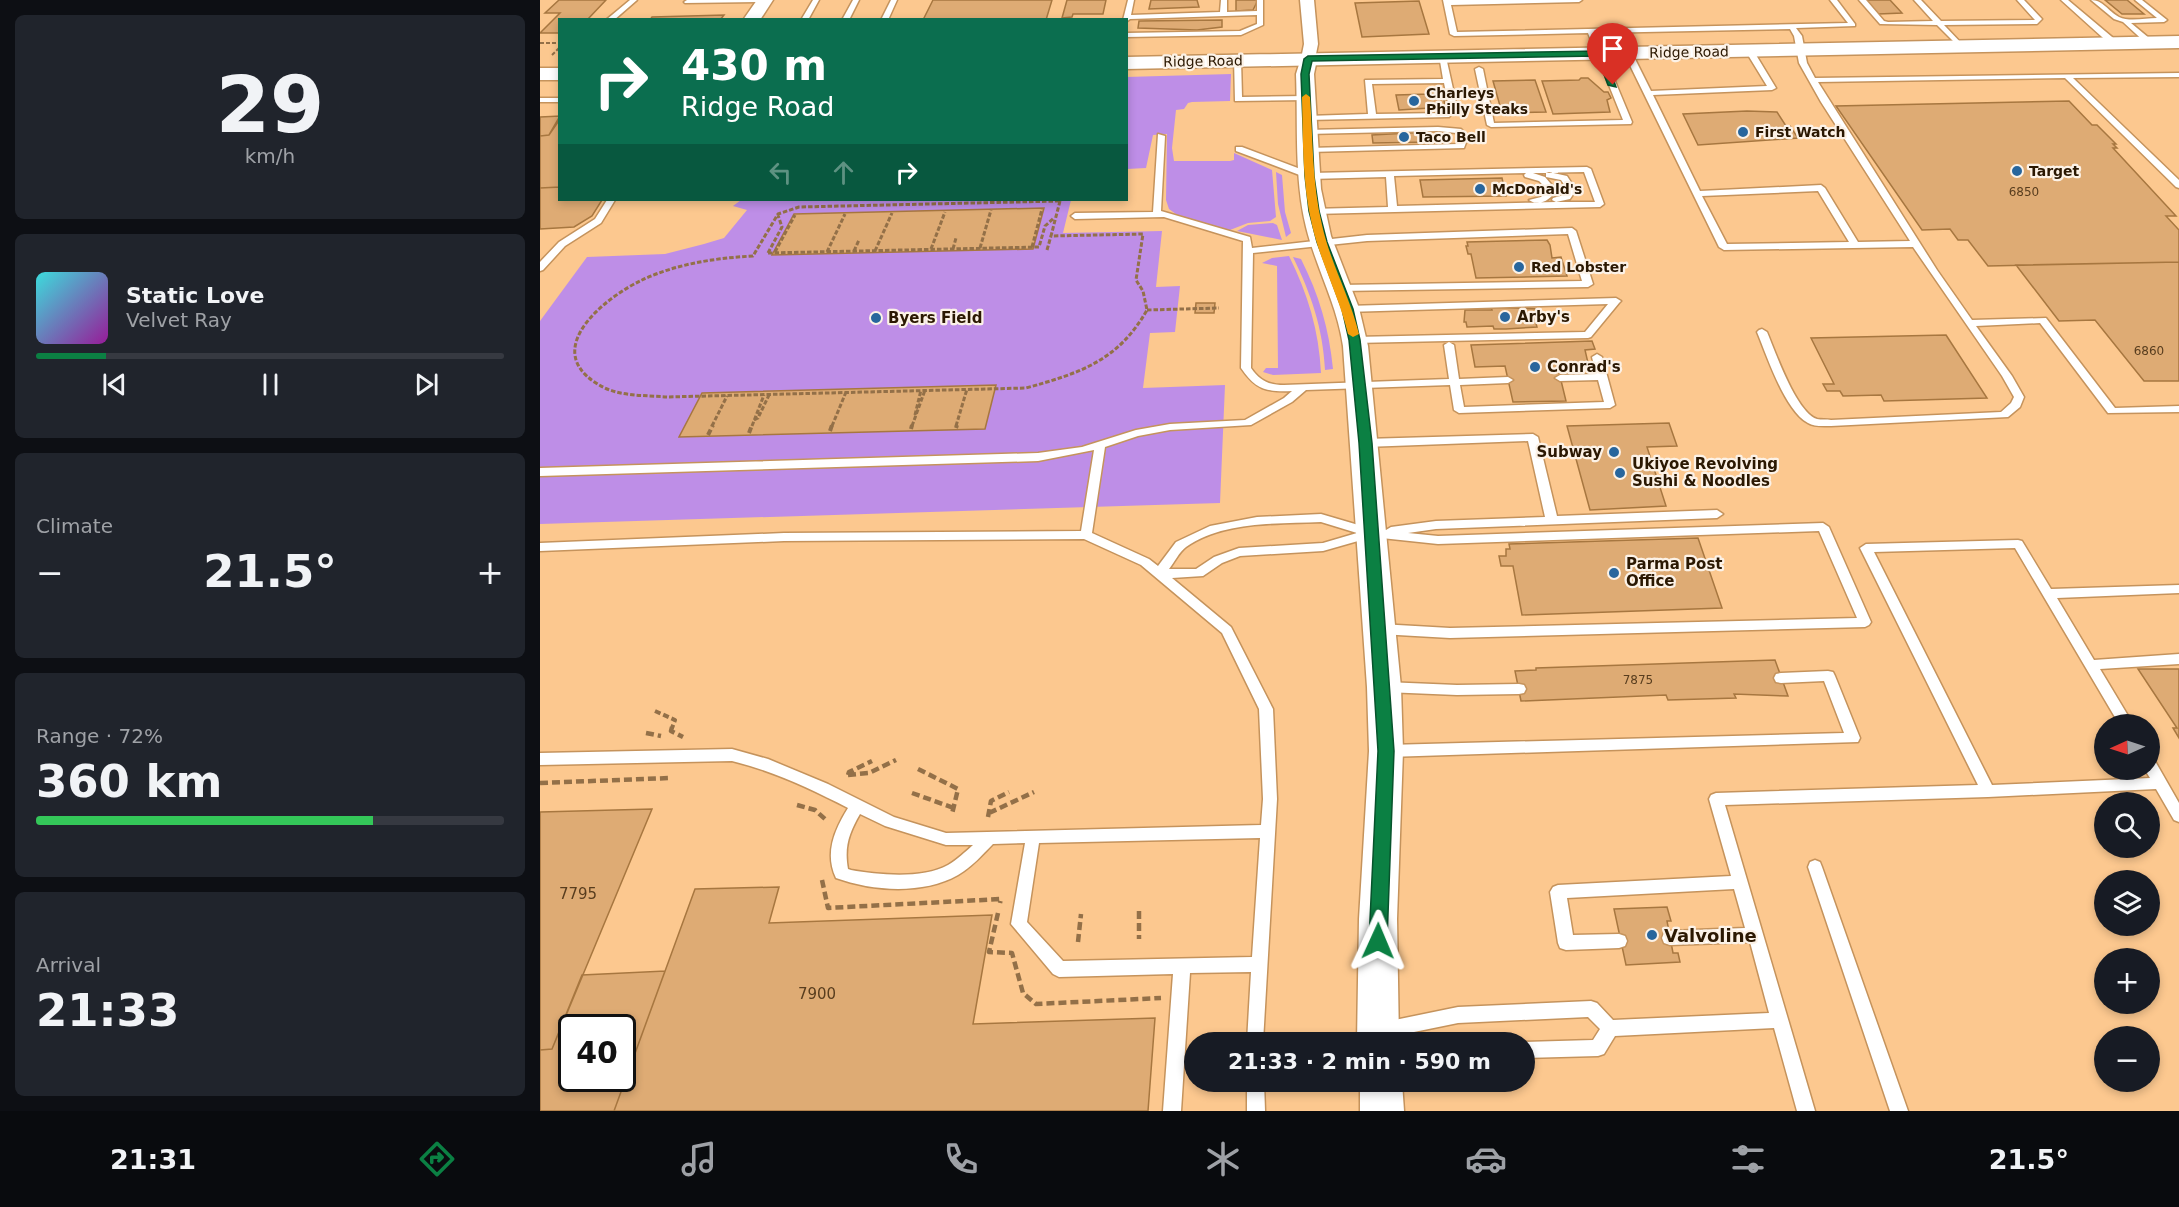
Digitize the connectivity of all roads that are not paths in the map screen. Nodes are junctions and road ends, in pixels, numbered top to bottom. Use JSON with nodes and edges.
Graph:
{"nodes":[{"id":1,"x":633,"y":0,"type":"edge"},
{"id":2,"x":758,"y":0,"type":"edge"},
{"id":3,"x":765,"y":0,"type":"edge"},
{"id":4,"x":816,"y":0,"type":"edge"},
{"id":5,"x":856,"y":0,"type":"edge"},
{"id":6,"x":894,"y":0,"type":"edge"},
{"id":7,"x":1131,"y":0,"type":"edge"},
{"id":8,"x":1224,"y":0,"type":"edge"},
{"id":9,"x":1260,"y":0,"type":"edge"},
{"id":10,"x":1307,"y":0,"type":"edge"},
{"id":11,"x":1579,"y":0,"type":"edge"},
{"id":12,"x":1833,"y":0,"type":"edge"},
{"id":13,"x":1862,"y":0,"type":"edge"},
{"id":14,"x":1917,"y":0,"type":"edge"},
{"id":15,"x":2020,"y":0,"type":"edge"},
{"id":16,"x":2064,"y":0,"type":"edge"},
{"id":17,"x":2094,"y":0,"type":"edge"},
{"id":18,"x":2099,"y":0,"type":"edge"},
{"id":19,"x":2138,"y":0,"type":"edge"},
{"id":20,"x":687,"y":2,"type":"dead end"},
{"id":21,"x":1446,"y":2,"type":"edge"},
{"id":22,"x":1223,"y":14,"type":"junction"},
{"id":23,"x":1260,"y":14,"type":"junction"},
{"id":24,"x":611,"y":18,"type":"edge"},
{"id":25,"x":752,"y":18,"type":"edge"},
{"id":26,"x":805,"y":18,"type":"edge"},
{"id":27,"x":845,"y":18,"type":"edge"},
{"id":28,"x":885,"y":18,"type":"edge"},
{"id":29,"x":1127,"y":18,"type":"edge"},
{"id":30,"x":2125,"y":21,"type":"junction"},
{"id":31,"x":1939,"y":23,"type":"junction"},
{"id":32,"x":1792,"y":27,"type":"junction"},
{"id":33,"x":1591,"y":31,"type":"junction"},
{"id":34,"x":1128,"y":35,"type":"edge"},
{"id":35,"x":2179,"y":42,"type":"edge"},
{"id":36,"x":2151,"y":43,"type":"junction"},
{"id":37,"x":2115,"y":44,"type":"junction"},
{"id":38,"x":1960,"y":46,"type":"junction"},
{"id":39,"x":1799,"y":50,"type":"junction"},
{"id":40,"x":1749,"y":51,"type":"junction"},
{"id":41,"x":1628,"y":53,"type":"junction"},
{"id":42,"x":1600,"y":54,"type":"junction"},
{"id":43,"x":1442,"y":57,"type":"junction"},
{"id":44,"x":1308,"y":59,"type":"junction"},
{"id":45,"x":1237,"y":60,"type":"junction"},
{"id":46,"x":1128,"y":63,"type":"edge"},
{"id":47,"x":1479,"y":69,"type":"dead end"},
{"id":48,"x":540,"y":74,"type":"edge"},
{"id":49,"x":558,"y":74,"type":"edge"},
{"id":50,"x":2179,"y":75,"type":"edge"},
{"id":51,"x":2067,"y":76,"type":"junction"},
{"id":52,"x":1813,"y":80,"type":"junction"},
{"id":53,"x":1447,"y":81,"type":"junction"},
{"id":54,"x":1648,"y":93,"type":"junction"},
{"id":55,"x":1306,"y":98,"type":"junction"},
{"id":56,"x":540,"y":100,"type":"edge"},
{"id":57,"x":558,"y":100,"type":"edge"},
{"id":58,"x":1372,"y":116,"type":"junction"},
{"id":59,"x":1308,"y":133,"type":"junction"},
{"id":60,"x":1161,"y":136,"type":"dead end"},
{"id":61,"x":1239,"y":149,"type":"dead end"},
{"id":62,"x":1416,"y":173,"type":"junction"},
{"id":63,"x":1390,"y":174,"type":"junction"},
{"id":64,"x":1535,"y":175,"type":"junction"},
{"id":65,"x":1310,"y":176,"type":"junction"},
{"id":66,"x":2179,"y":185,"type":"edge"},
{"id":67,"x":1697,"y":194,"type":"junction"},
{"id":68,"x":1542,"y":200,"type":"junction"},
{"id":69,"x":610,"y":201,"type":"edge"},
{"id":70,"x":1430,"y":208,"type":"junction"},
{"id":71,"x":1393,"y":209,"type":"junction"},
{"id":72,"x":1314,"y":211,"type":"junction"},
{"id":73,"x":1157,"y":214,"type":"junction"},
{"id":74,"x":1075,"y":216,"type":"dead end"},
{"id":75,"x":1322,"y":242,"type":"junction"},
{"id":76,"x":1916,"y":244,"type":"junction"},
{"id":77,"x":1856,"y":245,"type":"junction"},
{"id":78,"x":1248,"y":251,"type":"junction"},
{"id":79,"x":540,"y":268,"type":"edge"},
{"id":80,"x":1344,"y":298,"type":"junction"},
{"id":81,"x":1970,"y":323,"type":"junction"},
{"id":82,"x":1762,"y":332,"type":"dead end"},
{"id":83,"x":1355,"y":340,"type":"junction"},
{"id":84,"x":1449,"y":345,"type":"dead end"},
{"id":85,"x":1597,"y":357,"type":"dead end"},
{"id":86,"x":1602,"y":377,"type":"junction"},
{"id":87,"x":1560,"y":378,"type":"dead end"},
{"id":88,"x":1508,"y":380,"type":"dead end"},
{"id":89,"x":1455,"y":382,"type":"junction"},
{"id":90,"x":1360,"y":385,"type":"junction"},
{"id":91,"x":1303,"y":387,"type":"junction"},
{"id":92,"x":2179,"y":409,"type":"edge"},
{"id":93,"x":1365,"y":443,"type":"junction"},
{"id":94,"x":1100,"y":445,"type":"junction"},
{"id":95,"x":540,"y":472,"type":"edge"},
{"id":96,"x":1717,"y":514,"type":"dead end"},
{"id":97,"x":1552,"y":521,"type":"junction"},
{"id":98,"x":1372,"y":533,"type":"junction"},
{"id":99,"x":1086,"y":535,"type":"junction"},
{"id":100,"x":540,"y":547,"type":"edge"},
{"id":101,"x":1159,"y":574,"type":"junction"},
{"id":102,"x":2179,"y":590,"type":"edge"},
{"id":103,"x":2048,"y":594,"type":"junction"},
{"id":104,"x":1378,"y":629,"type":"junction"},
{"id":105,"x":2179,"y":659,"type":"edge"},
{"id":106,"x":2092,"y":665,"type":"junction"},
{"id":107,"x":1781,"y":678,"type":"dead end"},
{"id":108,"x":1384,"y":687,"type":"junction"},
{"id":109,"x":1519,"y":689,"type":"dead end"},
{"id":110,"x":2120,"y":714,"type":"edge"},
{"id":111,"x":1386,"y":751,"type":"junction"},
{"id":112,"x":540,"y":759,"type":"edge"},
{"id":113,"x":2158,"y":780,"type":"edge"},
{"id":114,"x":2160,"y":783,"type":"junction"},
{"id":115,"x":1988,"y":791,"type":"junction"},
{"id":116,"x":857,"y":806,"type":"junction"},
{"id":117,"x":2179,"y":816,"type":"edge"},
{"id":118,"x":1268,"y":831,"type":"junction"},
{"id":119,"x":1033,"y":837,"type":"junction"},
{"id":120,"x":990,"y":838,"type":"junction"},
{"id":121,"x":1815,"y":867,"type":"dead end"},
{"id":122,"x":1740,"y":882,"type":"junction"},
{"id":123,"x":1755,"y":935,"type":"junction"},
{"id":124,"x":1670,"y":938,"type":"dead end"},
{"id":125,"x":1619,"y":941,"type":"dead end"},
{"id":126,"x":1259,"y":964,"type":"junction"},
{"id":127,"x":1182,"y":966,"type":"junction"},
{"id":128,"x":1780,"y":1020,"type":"junction"},
{"id":129,"x":1610,"y":1028,"type":"junction"},
{"id":130,"x":1256,"y":1032,"type":"edge"},
{"id":131,"x":1378,"y":1032,"type":"edge"},
{"id":132,"x":1396,"y":1032,"type":"edge"},
{"id":133,"x":1535,"y":1050,"type":"edge"},
{"id":134,"x":1256,"y":1092,"type":"edge"},
{"id":135,"x":1381,"y":1092,"type":"edge"},
{"id":136,"x":1172,"y":1111,"type":"edge"},
{"id":137,"x":1256,"y":1111,"type":"edge"},
{"id":138,"x":1382,"y":1111,"type":"edge"},
{"id":139,"x":1806,"y":1111,"type":"edge"},
{"id":140,"x":1899,"y":1111,"type":"edge"}],
"edges":[{"from":1,"to":24,"type":"lane"},
{"from":2,"to":20,"type":"lane"},
{"from":3,"to":25,"type":"street"},
{"from":4,"to":26,"type":"lane"},
{"from":5,"to":27,"type":"lane"},
{"from":6,"to":28,"type":"lane"},
{"from":7,"to":29,"type":"lane"},
{"from":8,"to":22,"type":"lane"},
{"from":9,"to":23,"type":"lane"},
{"from":10,"to":44,"type":"street"},
{"from":11,"to":21,"type":"lane"},
{"from":12,"to":32,"type":"lane"},
{"from":13,"to":31,"type":"lane"},
{"from":14,"to":31,"type":"lane"},
{"from":15,"to":31,"type":"lane"},
{"from":16,"to":37,"type":"lane"},
{"from":17,"to":30,"type":"lane"},
{"from":18,"to":30,"type":"lane"},
{"from":19,"to":30,"type":"lane"},
{"from":21,"to":33,"type":"lane"},
{"from":22,"to":23,"type":"lane"},
{"from":22,"to":29,"type":"lane"},
{"from":23,"to":34,"type":"lane"},
{"from":30,"to":36,"type":"lane"},
{"from":31,"to":38,"type":"lane"},
{"from":32,"to":33,"type":"lane"},
{"from":32,"to":39,"type":"lane"},
{"from":33,"to":42,"type":"lane"},
{"from":35,"to":36,"type":"main road","name":"Ridge Road"},
{"from":36,"to":37,"type":"main road","name":"Ridge Road"},
{"from":37,"to":38,"type":"main road","name":"Ridge Road"},
{"from":38,"to":39,"type":"main road","name":"Ridge Road"},
{"from":39,"to":40,"type":"main road","name":"Ridge Road"},
{"from":39,"to":52,"type":"lane"},
{"from":40,"to":41,"type":"main road","name":"Ridge Road"},
{"from":40,"to":54,"type":"lane"},
{"from":41,"to":42,"type":"main road","name":"Ridge Road"},
{"from":41,"to":54,"type":"lane"},
{"from":42,"to":43,"type":"main road","name":"Ridge Road"},
{"from":42,"to":47,"type":"lane"},
{"from":43,"to":44,"type":"main road","name":"Ridge Road"},
{"from":43,"to":53,"type":"lane"},
{"from":44,"to":45,"type":"main road","name":"Ridge Road"},
{"from":44,"to":55,"type":"street"},
{"from":45,"to":46,"type":"main road","name":"Ridge Road"},
{"from":45,"to":55,"type":"lane"},
{"from":48,"to":49,"type":"main road"},
{"from":50,"to":51,"type":"lane"},
{"from":51,"to":52,"type":"lane"},
{"from":51,"to":66,"type":"lane"},
{"from":52,"to":76,"type":"lane"},
{"from":53,"to":58,"type":"lane"},
{"from":53,"to":58,"type":"lane"},
{"from":54,"to":67,"type":"lane"},
{"from":55,"to":59,"type":"street"},
{"from":56,"to":57,"type":"lane"},
{"from":58,"to":59,"type":"lane"},
{"from":59,"to":59,"type":"lane"},
{"from":59,"to":65,"type":"street"},
{"from":60,"to":73,"type":"lane"},
{"from":61,"to":65,"type":"lane"},
{"from":62,"to":63,"type":"lane"},
{"from":62,"to":64,"type":"lane"},
{"from":62,"to":70,"type":"lane"},
{"from":63,"to":65,"type":"lane"},
{"from":63,"to":71,"type":"lane"},
{"from":64,"to":68,"type":"lane"},
{"from":64,"to":68,"type":"lane"},
{"from":65,"to":72,"type":"street"},
{"from":67,"to":77,"type":"lane"},
{"from":67,"to":77,"type":"lane"},
{"from":68,"to":70,"type":"lane"},
{"from":69,"to":79,"type":"lane"},
{"from":70,"to":71,"type":"lane"},
{"from":71,"to":72,"type":"lane"},
{"from":72,"to":75,"type":"street"},
{"from":73,"to":74,"type":"lane"},
{"from":73,"to":78,"type":"lane"},
{"from":75,"to":78,"type":"lane"},
{"from":75,"to":80,"type":"street"},
{"from":75,"to":80,"type":"lane"},
{"from":76,"to":77,"type":"lane"},
{"from":76,"to":81,"type":"lane"},
{"from":78,"to":91,"type":"lane"},
{"from":80,"to":83,"type":"street"},
{"from":80,"to":83,"type":"lane"},
{"from":81,"to":82,"type":"lane"},
{"from":81,"to":92,"type":"lane"},
{"from":83,"to":90,"type":"street"},
{"from":84,"to":89,"type":"lane"},
{"from":85,"to":86,"type":"lane"},
{"from":86,"to":87,"type":"lane"},
{"from":86,"to":89,"type":"lane"},
{"from":88,"to":89,"type":"lane"},
{"from":89,"to":90,"type":"lane"},
{"from":90,"to":91,"type":"lane"},
{"from":90,"to":93,"type":"street"},
{"from":91,"to":94,"type":"lane"},
{"from":93,"to":97,"type":"lane"},
{"from":93,"to":98,"type":"street"},
{"from":94,"to":95,"type":"lane"},
{"from":94,"to":99,"type":"lane"},
{"from":96,"to":97,"type":"lane"},
{"from":97,"to":98,"type":"lane"},
{"from":98,"to":101,"type":"lane"},
{"from":98,"to":101,"type":"lane"},
{"from":98,"to":104,"type":"street"},
{"from":98,"to":104,"type":"lane"},
{"from":99,"to":100,"type":"lane"},
{"from":99,"to":101,"type":"lane"},
{"from":101,"to":118,"type":"lane"},
{"from":102,"to":103,"type":"lane"},
{"from":103,"to":106,"type":"lane"},
{"from":103,"to":115,"type":"lane"},
{"from":104,"to":108,"type":"street"},
{"from":105,"to":106,"type":"lane"},
{"from":106,"to":110,"type":"lane"},
{"from":107,"to":111,"type":"lane"},
{"from":108,"to":109,"type":"lane"},
{"from":108,"to":111,"type":"street"},
{"from":111,"to":131,"type":"street"},
{"from":112,"to":116,"type":"lane"},
{"from":113,"to":114,"type":"lane"},
{"from":114,"to":115,"type":"lane"},
{"from":114,"to":117,"type":"lane"},
{"from":115,"to":122,"type":"lane"},
{"from":116,"to":120,"type":"lane"},
{"from":116,"to":120,"type":"lane"},
{"from":118,"to":119,"type":"lane"},
{"from":118,"to":126,"type":"lane"},
{"from":119,"to":120,"type":"lane"},
{"from":119,"to":127,"type":"lane"},
{"from":121,"to":140,"type":"lane"},
{"from":122,"to":123,"type":"lane"},
{"from":122,"to":125,"type":"lane"},
{"from":123,"to":124,"type":"lane"},
{"from":123,"to":128,"type":"lane"},
{"from":126,"to":127,"type":"lane"},
{"from":126,"to":130,"type":"lane"},
{"from":127,"to":136,"type":"lane"},
{"from":128,"to":129,"type":"lane"},
{"from":128,"to":139,"type":"lane"},
{"from":129,"to":132,"type":"lane"},
{"from":129,"to":133,"type":"lane"},
{"from":134,"to":137,"type":"lane"},
{"from":135,"to":138,"type":"street"}]}
